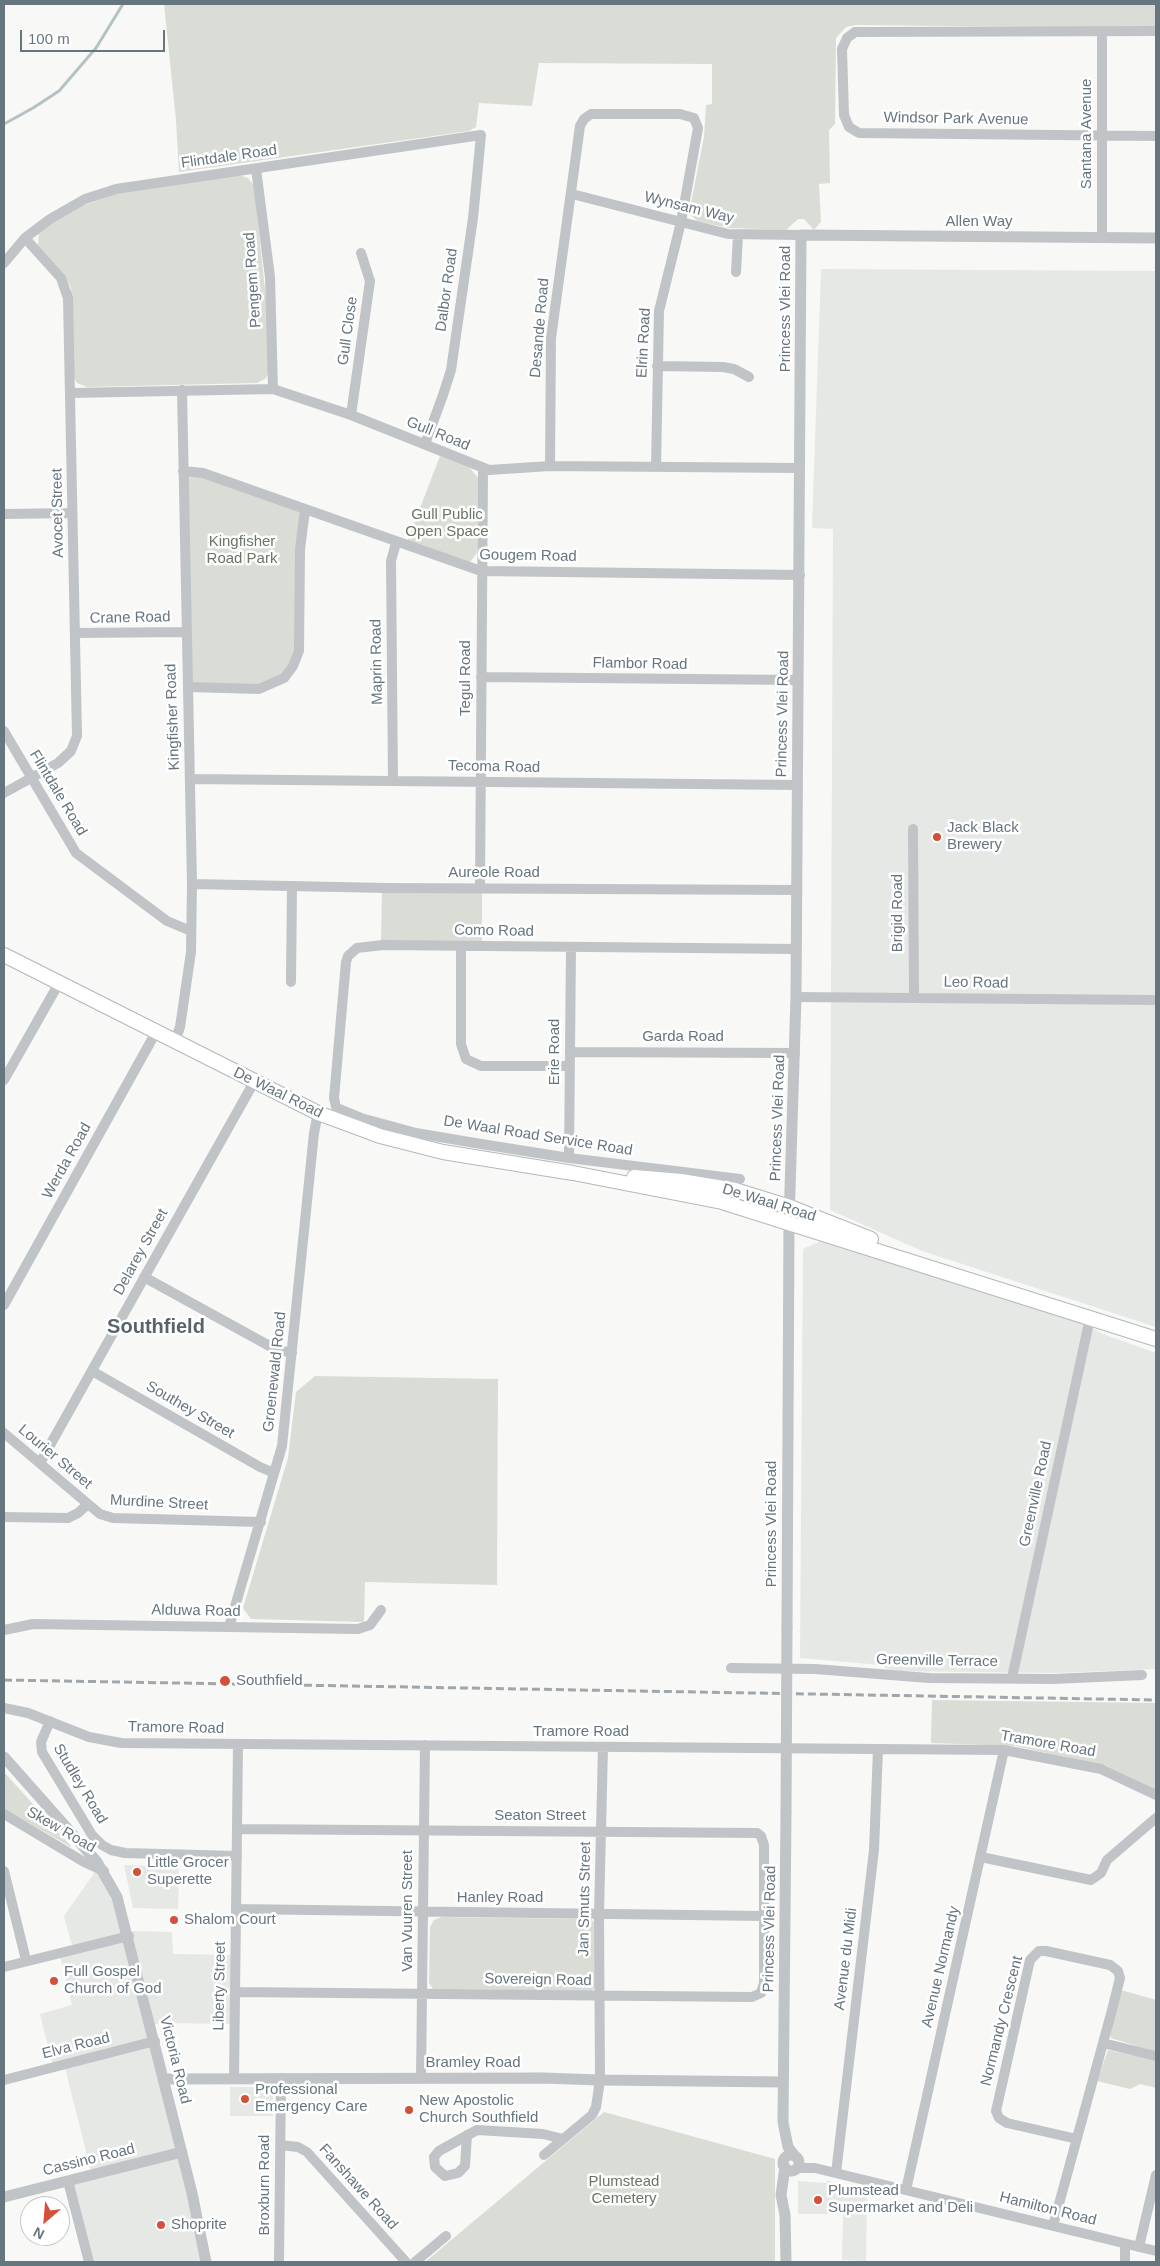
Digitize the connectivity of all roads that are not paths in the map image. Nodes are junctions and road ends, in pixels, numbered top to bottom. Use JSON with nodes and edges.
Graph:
{"nodes":[{"id":1,"x":1102,"y":31,"type":"junction"},
{"id":2,"x":1156,"y":31,"type":"edge"},
{"id":3,"x":481,"y":135,"type":"joint"},
{"id":4,"x":1101,"y":136,"type":"junction"},
{"id":5,"x":1156,"y":136,"type":"edge"},
{"id":6,"x":256,"y":169,"type":"junction"},
{"id":7,"x":572,"y":194,"type":"junction"},
{"id":8,"x":681,"y":222,"type":"junction"},
{"id":9,"x":738,"y":235,"type":"junction"},
{"id":10,"x":801,"y":235,"type":"junction"},
{"id":11,"x":1102,"y":236,"type":"junction"},
{"id":12,"x":25,"y":238,"type":"junction"},
{"id":13,"x":1156,"y":238,"type":"edge"},
{"id":14,"x":361,"y":253,"type":"dead end"},
{"id":15,"x":4,"y":263,"type":"edge"},
{"id":16,"x":736,"y":272,"type":"dead end"},
{"id":17,"x":657,"y":366,"type":"junction"},
{"id":18,"x":749,"y":377,"type":"dead end"},
{"id":19,"x":273,"y":389,"type":"junction"},
{"id":20,"x":182,"y":390,"type":"junction"},
{"id":21,"x":71,"y":393,"type":"junction"},
{"id":22,"x":351,"y":415,"type":"junction"},
{"id":23,"x":425,"y":444,"type":"junction"},
{"id":24,"x":550,"y":466,"type":"junction"},
{"id":25,"x":656,"y":467,"type":"junction"},
{"id":26,"x":483,"y":468,"type":"junction"},
{"id":27,"x":800,"y":468,"type":"junction"},
{"id":28,"x":183,"y":471,"type":"junction"},
{"id":29,"x":305,"y":510,"type":"junction"},
{"id":30,"x":72,"y":513,"type":"junction"},
{"id":31,"x":4,"y":514,"type":"edge"},
{"id":32,"x":396,"y":543,"type":"junction"},
{"id":33,"x":481,"y":571,"type":"junction"},
{"id":34,"x":800,"y":575,"type":"junction"},
{"id":35,"x":185,"y":632,"type":"junction"},
{"id":36,"x":76,"y":633,"type":"junction"},
{"id":37,"x":481,"y":677,"type":"junction"},
{"id":38,"x":798,"y":680,"type":"junction"},
{"id":39,"x":188,"y":687,"type":"junction"},
{"id":40,"x":4,"y":730,"type":"edge"},
{"id":41,"x":30,"y":778,"type":"junction"},
{"id":42,"x":190,"y":780,"type":"junction"},
{"id":43,"x":393,"y":781,"type":"junction"},
{"id":44,"x":480,"y":782,"type":"junction"},
{"id":45,"x":797,"y":785,"type":"junction"},
{"id":46,"x":4,"y":793,"type":"edge"},
{"id":47,"x":913,"y":830,"type":"dead end"},
{"id":48,"x":192,"y":884,"type":"junction"},
{"id":49,"x":292,"y":886,"type":"junction"},
{"id":50,"x":480,"y":887,"type":"junction"},
{"id":51,"x":797,"y":890,"type":"junction"},
{"id":52,"x":191,"y":931,"type":"junction"},
{"id":53,"x":461,"y":946,"type":"junction"},
{"id":54,"x":571,"y":947,"type":"junction"},
{"id":55,"x":796,"y":949,"type":"junction"},
{"id":56,"x":4,"y":955,"type":"edge"},
{"id":57,"x":291,"y":982,"type":"dead end"},
{"id":58,"x":59,"y":983,"type":"junction"},
{"id":59,"x":796,"y":997,"type":"junction"},
{"id":60,"x":914,"y":997,"type":"junction"},
{"id":61,"x":1156,"y":1000,"type":"edge"},
{"id":62,"x":156,"y":1032,"type":"junction"},
{"id":63,"x":175,"y":1041,"type":"junction"},
{"id":64,"x":570,"y":1052,"type":"junction"},
{"id":65,"x":795,"y":1053,"type":"junction"},
{"id":66,"x":570,"y":1066,"type":"junction"},
{"id":67,"x":4,"y":1080,"type":"edge"},
{"id":68,"x":254,"y":1082,"type":"junction"},
{"id":69,"x":336,"y":1107,"type":"joint"},
{"id":70,"x":318,"y":1113,"type":"junction"},
{"id":71,"x":569,"y":1158,"type":"junction"},
{"id":72,"x":573,"y":1173,"type":"junction"},
{"id":73,"x":740,"y":1179,"type":"dead end"},
{"id":74,"x":790,"y":1207,"type":"junction"},
{"id":75,"x":789,"y":1222,"type":"junction"},
{"id":76,"x":954,"y":1274,"type":"junction"},
{"id":77,"x":144,"y":1277,"type":"junction"},
{"id":78,"x":4,"y":1304,"type":"edge"},
{"id":79,"x":1090,"y":1318,"type":"junction"},
{"id":80,"x":1156,"y":1339,"type":"edge"},
{"id":81,"x":292,"y":1353,"type":"junction"},
{"id":82,"x":92,"y":1371,"type":"junction"},
{"id":83,"x":4,"y":1433,"type":"edge"},
{"id":84,"x":40,"y":1463,"type":"junction"},
{"id":85,"x":274,"y":1473,"type":"junction"},
{"id":86,"x":88,"y":1504,"type":"junction"},
{"id":87,"x":4,"y":1516,"type":"edge"},
{"id":88,"x":261,"y":1522,"type":"junction"},
{"id":89,"x":381,"y":1610,"type":"dead end"},
{"id":90,"x":229,"y":1627,"type":"junction"},
{"id":91,"x":4,"y":1630,"type":"edge"},
{"id":92,"x":731,"y":1668,"type":"dead end"},
{"id":93,"x":1142,"y":1675,"type":"dead end"},
{"id":94,"x":1012,"y":1678,"type":"junction"},
{"id":95,"x":4,"y":1708,"type":"edge"},
{"id":96,"x":50,"y":1721,"type":"junction"},
{"id":97,"x":238,"y":1744,"type":"junction"},
{"id":98,"x":426,"y":1745,"type":"junction"},
{"id":99,"x":603,"y":1747,"type":"junction"},
{"id":100,"x":878,"y":1749,"type":"junction"},
{"id":101,"x":1004,"y":1750,"type":"junction"},
{"id":102,"x":4,"y":1757,"type":"edge"},
{"id":103,"x":1156,"y":1795,"type":"edge"},
{"id":104,"x":4,"y":1814,"type":"edge"},
{"id":105,"x":1156,"y":1818,"type":"edge"},
{"id":106,"x":237,"y":1829,"type":"junction"},
{"id":107,"x":424,"y":1830,"type":"junction"},
{"id":108,"x":601,"y":1832,"type":"junction"},
{"id":109,"x":236,"y":1856,"type":"junction"},
{"id":110,"x":981,"y":1858,"type":"junction"},
{"id":111,"x":4,"y":1871,"type":"edge"},
{"id":112,"x":104,"y":1871,"type":"junction"},
{"id":113,"x":236,"y":1910,"type":"junction"},
{"id":114,"x":423,"y":1912,"type":"junction"},
{"id":115,"x":599,"y":1914,"type":"junction"},
{"id":116,"x":764,"y":1916,"type":"junction"},
{"id":117,"x":129,"y":1936,"type":"junction"},
{"id":118,"x":26,"y":1960,"type":"junction"},
{"id":119,"x":4,"y":1966,"type":"edge"},
{"id":120,"x":235,"y":1992,"type":"junction"},
{"id":121,"x":423,"y":1994,"type":"junction"},
{"id":122,"x":600,"y":1996,"type":"junction"},
{"id":123,"x":155,"y":2041,"type":"junction"},
{"id":124,"x":1103,"y":2044,"type":"junction"},
{"id":125,"x":1156,"y":2056,"type":"edge"},
{"id":126,"x":234,"y":2078,"type":"junction"},
{"id":127,"x":280,"y":2078,"type":"junction"},
{"id":128,"x":421,"y":2078,"type":"junction"},
{"id":129,"x":164,"y":2079,"type":"junction"},
{"id":130,"x":4,"y":2080,"type":"edge"},
{"id":131,"x":600,"y":2080,"type":"junction"},
{"id":132,"x":783,"y":2082,"type":"junction"},
{"id":133,"x":467,"y":2135,"type":"dead end"},
{"id":134,"x":563,"y":2139,"type":"junction"},
{"id":135,"x":1077,"y":2139,"type":"junction"},
{"id":136,"x":280,"y":2145,"type":"junction"},
{"id":137,"x":182,"y":2152,"type":"junction"},
{"id":138,"x":544,"y":2155,"type":"dead end"},
{"id":139,"x":792,"y":2163,"type":"junction"},
{"id":140,"x":836,"y":2173,"type":"junction"},
{"id":141,"x":1156,"y":2175,"type":"edge"},
{"id":142,"x":68,"y":2181,"type":"junction"},
{"id":143,"x":906,"y":2190,"type":"junction"},
{"id":144,"x":4,"y":2197,"type":"edge"},
{"id":145,"x":1053,"y":2226,"type":"junction"},
{"id":146,"x":446,"y":2236,"type":"dead end"},
{"id":147,"x":1125,"y":2244,"type":"junction"},
{"id":148,"x":1138,"y":2247,"type":"junction"},
{"id":149,"x":1156,"y":2251,"type":"edge"},
{"id":150,"x":89,"y":2262,"type":"edge"},
{"id":151,"x":206,"y":2262,"type":"edge"},
{"id":152,"x":279,"y":2262,"type":"edge"},
{"id":153,"x":406,"y":2262,"type":"edge"},
{"id":154,"x":415,"y":2262,"type":"edge"},
{"id":155,"x":786,"y":2262,"type":"edge"},
{"id":156,"x":1125,"y":2262,"type":"edge"}],
"edges":[{"from":1,"to":2,"type":"street"},
{"from":1,"to":4,"type":"street","name":"Santana Avenue"},
{"from":1,"to":4,"type":"street","name":"Windsor Park Avenue"},
{"from":3,"to":6,"type":"street","name":"Flintdale Road"},
{"from":3,"to":23,"type":"street","name":"Dalbor Road"},
{"from":4,"to":5,"type":"street","name":"Windsor Park Avenue"},
{"from":4,"to":11,"type":"street","name":"Santana Avenue"},
{"from":6,"to":12,"type":"street","name":"Flintdale Road"},
{"from":6,"to":19,"type":"street","name":"Pengem Road"},
{"from":7,"to":8,"type":"street","name":"Wynsam Way"},
{"from":7,"to":8,"type":"street","name":"Desande Road"},
{"from":7,"to":24,"type":"street","name":"Desande Road"},
{"from":8,"to":9,"type":"street","name":"Wynsam Way"},
{"from":8,"to":17,"type":"street","name":"Elrin Road"},
{"from":9,"to":10,"type":"street","name":"Wynsam Way"},
{"from":9,"to":16,"type":"street"},
{"from":10,"to":11,"type":"street","name":"Allen Way"},
{"from":10,"to":27,"type":"street","name":"Princess Vlei Road"},
{"from":11,"to":13,"type":"street","name":"Allen Way"},
{"from":12,"to":15,"type":"street","name":"Flintdale Road"},
{"from":12,"to":21,"type":"street","name":"Avocet Street"},
{"from":14,"to":22,"type":"street","name":"Gull Close"},
{"from":17,"to":18,"type":"street"},
{"from":17,"to":25,"type":"street","name":"Elrin Road"},
{"from":19,"to":20,"type":"street","name":"Gull Road"},
{"from":19,"to":22,"type":"street","name":"Gull Road"},
{"from":20,"to":21,"type":"street","name":"Gull Road"},
{"from":20,"to":28,"type":"street","name":"Kingfisher Road"},
{"from":21,"to":30,"type":"street","name":"Avocet Street"},
{"from":22,"to":23,"type":"street","name":"Gull Road"},
{"from":23,"to":26,"type":"street","name":"Gull Road"},
{"from":24,"to":25,"type":"street","name":"Gull Road"},
{"from":24,"to":26,"type":"street","name":"Gull Road"},
{"from":25,"to":27,"type":"street","name":"Gull Road"},
{"from":26,"to":33,"type":"street","name":"Tegul Road"},
{"from":27,"to":34,"type":"street","name":"Princess Vlei Road"},
{"from":28,"to":29,"type":"street","name":"Gougem Road"},
{"from":28,"to":35,"type":"street","name":"Kingfisher Road"},
{"from":29,"to":32,"type":"street","name":"Gougem Road"},
{"from":29,"to":39,"type":"street"},
{"from":30,"to":31,"type":"street"},
{"from":30,"to":36,"type":"street","name":"Avocet Street"},
{"from":32,"to":33,"type":"street","name":"Gougem Road"},
{"from":32,"to":43,"type":"street","name":"Maprin Road"},
{"from":33,"to":34,"type":"street","name":"Gougem Road"},
{"from":33,"to":37,"type":"street","name":"Tegul Road"},
{"from":34,"to":38,"type":"street","name":"Princess Vlei Road"},
{"from":35,"to":36,"type":"street","name":"Crane Road"},
{"from":35,"to":39,"type":"street","name":"Kingfisher Road"},
{"from":36,"to":41,"type":"street","name":"Avocet Street"},
{"from":37,"to":38,"type":"street","name":"Flambor Road"},
{"from":37,"to":44,"type":"street","name":"Tegul Road"},
{"from":38,"to":45,"type":"street","name":"Princess Vlei Road"},
{"from":39,"to":42,"type":"street","name":"Kingfisher Road"},
{"from":40,"to":41,"type":"street","name":"Flintdale Road"},
{"from":41,"to":46,"type":"street","name":"Avocet Street"},
{"from":41,"to":52,"type":"street","name":"Flintdale Road"},
{"from":42,"to":43,"type":"street","name":"Tecoma Road"},
{"from":42,"to":48,"type":"street","name":"Kingfisher Road"},
{"from":43,"to":44,"type":"street","name":"Tecoma Road"},
{"from":44,"to":45,"type":"street","name":"Tecoma Road"},
{"from":44,"to":50,"type":"street","name":"Tegul Road"},
{"from":45,"to":51,"type":"street","name":"Princess Vlei Road"},
{"from":47,"to":60,"type":"street","name":"Brigid Road"},
{"from":48,"to":49,"type":"street","name":"Aureole Road"},
{"from":48,"to":52,"type":"street","name":"Kingfisher Road"},
{"from":49,"to":50,"type":"street","name":"Aureole Road"},
{"from":49,"to":57,"type":"street"},
{"from":50,"to":51,"type":"street","name":"Aureole Road"},
{"from":51,"to":55,"type":"street","name":"Princess Vlei Road"},
{"from":52,"to":63,"type":"street","name":"Kingfisher Road"},
{"from":53,"to":54,"type":"street","name":"Como Road"},
{"from":53,"to":66,"type":"street"},
{"from":53,"to":69,"type":"street","name":"Como Road"},
{"from":54,"to":55,"type":"street","name":"Como Road"},
{"from":54,"to":64,"type":"street","name":"Erie Road"},
{"from":55,"to":59,"type":"street","name":"Princess Vlei Road"},
{"from":56,"to":58,"type":"main road","name":"De Waal Road"},
{"from":58,"to":62,"type":"main road","name":"De Waal Road"},
{"from":58,"to":67,"type":"street"},
{"from":59,"to":60,"type":"street","name":"Leo Road"},
{"from":59,"to":65,"type":"street","name":"Princess Vlei Road"},
{"from":60,"to":61,"type":"street","name":"Leo Road"},
{"from":62,"to":63,"type":"main road","name":"De Waal Road"},
{"from":62,"to":78,"type":"street","name":"Werda Road"},
{"from":63,"to":68,"type":"main road","name":"De Waal Road"},
{"from":64,"to":65,"type":"street","name":"Garda Road"},
{"from":64,"to":66,"type":"street","name":"Erie Road"},
{"from":65,"to":74,"type":"street","name":"Princess Vlei Road"},
{"from":66,"to":71,"type":"street","name":"Erie Road"},
{"from":68,"to":70,"type":"main road","name":"De Waal Road"},
{"from":68,"to":77,"type":"street","name":"Delarey Street"},
{"from":69,"to":71,"type":"street","name":"De Waal Road Service Road"},
{"from":70,"to":72,"type":"main road","name":"De Waal Road"},
{"from":70,"to":81,"type":"street","name":"Groenewald Road"},
{"from":71,"to":73,"type":"street","name":"De Waal Road Service Road"},
{"from":72,"to":74,"type":"main road","name":"De Waal Road"},
{"from":72,"to":75,"type":"main road","name":"De Waal Road"},
{"from":74,"to":75,"type":"street","name":"Princess Vlei Road"},
{"from":74,"to":76,"type":"main road","name":"De Waal Road"},
{"from":75,"to":76,"type":"main road","name":"De Waal Road"},
{"from":75,"to":132,"type":"street","name":"Princess Vlei Road","bridge":true},
{"from":76,"to":79,"type":"main road","name":"De Waal Road"},
{"from":77,"to":81,"type":"street"},
{"from":77,"to":82,"type":"street","name":"Delarey Street"},
{"from":79,"to":80,"type":"main road","name":"De Waal Road"},
{"from":79,"to":94,"type":"street","name":"Greenville Road"},
{"from":81,"to":85,"type":"street","name":"Groenewald Road"},
{"from":82,"to":84,"type":"street","name":"Delarey Street"},
{"from":82,"to":85,"type":"street","name":"Southey Street"},
{"from":83,"to":84,"type":"street","name":"Lourier Street"},
{"from":84,"to":86,"type":"street","name":"Lourier Street"},
{"from":85,"to":88,"type":"street","name":"Groenewald Road"},
{"from":86,"to":87,"type":"street","name":"Murdine Street"},
{"from":86,"to":88,"type":"street","name":"Murdine Street"},
{"from":88,"to":90,"type":"street","name":"Groenewald Road"},
{"from":89,"to":90,"type":"street","name":"Alduwa Road"},
{"from":90,"to":91,"type":"street","name":"Alduwa Road"},
{"from":92,"to":94,"type":"street","name":"Greenville Terrace"},
{"from":93,"to":94,"type":"street","name":"Greenville Terrace"},
{"from":95,"to":96,"type":"street","name":"Tramore Road"},
{"from":96,"to":97,"type":"street","name":"Tramore Road"},
{"from":96,"to":109,"type":"street","name":"Studley Road"},
{"from":97,"to":98,"type":"street","name":"Tramore Road"},
{"from":97,"to":106,"type":"street","name":"Liberty Street"},
{"from":98,"to":99,"type":"street","name":"Tramore Road"},
{"from":98,"to":107,"type":"street","name":"Van Vuuren Street"},
{"from":99,"to":100,"type":"street","name":"Tramore Road"},
{"from":99,"to":108,"type":"street","name":"Jan Smuts Street"},
{"from":100,"to":101,"type":"street","name":"Tramore Road"},
{"from":100,"to":140,"type":"street","name":"Avenue du Midi"},
{"from":101,"to":103,"type":"street","name":"Tramore Road"},
{"from":101,"to":110,"type":"street","name":"Avenue Normandy"},
{"from":102,"to":112,"type":"street","name":"Victoria Road"},
{"from":104,"to":112,"type":"street","name":"Skew Road"},
{"from":105,"to":110,"type":"street"},
{"from":106,"to":107,"type":"street","name":"Seaton Street"},
{"from":106,"to":109,"type":"street","name":"Liberty Street"},
{"from":107,"to":108,"type":"street","name":"Seaton Street"},
{"from":107,"to":114,"type":"street","name":"Van Vuuren Street"},
{"from":108,"to":115,"type":"street","name":"Jan Smuts Street"},
{"from":108,"to":116,"type":"street","name":"Seaton Street"},
{"from":109,"to":113,"type":"street","name":"Liberty Street"},
{"from":110,"to":143,"type":"street","name":"Avenue Normandy"},
{"from":111,"to":118,"type":"street"},
{"from":112,"to":117,"type":"street","name":"Victoria Road"},
{"from":113,"to":114,"type":"street","name":"Hanley Road"},
{"from":113,"to":120,"type":"street","name":"Liberty Street"},
{"from":114,"to":115,"type":"street","name":"Hanley Road"},
{"from":114,"to":121,"type":"street","name":"Van Vuuren Street"},
{"from":115,"to":116,"type":"street","name":"Hanley Road"},
{"from":115,"to":122,"type":"street","name":"Jan Smuts Street"},
{"from":116,"to":122,"type":"street","name":"Sovereign Road"},
{"from":117,"to":118,"type":"street"},
{"from":117,"to":123,"type":"street","name":"Victoria Road"},
{"from":118,"to":119,"type":"street"},
{"from":120,"to":121,"type":"street","name":"Sovereign Road"},
{"from":120,"to":126,"type":"street","name":"Liberty Street"},
{"from":121,"to":122,"type":"street","name":"Sovereign Road"},
{"from":121,"to":128,"type":"street","name":"Van Vuuren Street"},
{"from":122,"to":131,"type":"street","name":"Jan Smuts Street"},
{"from":123,"to":129,"type":"street","name":"Victoria Road"},
{"from":123,"to":130,"type":"street","name":"Elva Road"},
{"from":124,"to":125,"type":"street"},
{"from":124,"to":135,"type":"street","name":"Normandy Crescent"},
{"from":124,"to":135,"type":"street","name":"Normandy Crescent"},
{"from":126,"to":127,"type":"street","name":"Bramley Road"},
{"from":126,"to":129,"type":"street","name":"Bramley Road"},
{"from":127,"to":128,"type":"street","name":"Bramley Road"},
{"from":127,"to":136,"type":"street","name":"Broxburn Road"},
{"from":128,"to":131,"type":"street","name":"Bramley Road"},
{"from":129,"to":137,"type":"street","name":"Victoria Road"},
{"from":131,"to":132,"type":"street","name":"Bramley Road"},
{"from":131,"to":134,"type":"street","name":"Jan Smuts Street"},
{"from":132,"to":139,"type":"street","name":"Princess Vlei Road"},
{"from":133,"to":134,"type":"street"},
{"from":134,"to":138,"type":"street","name":"Jan Smuts Street"},
{"from":135,"to":145,"type":"street","name":"Normandy Crescent"},
{"from":136,"to":152,"type":"street","name":"Broxburn Road"},
{"from":136,"to":153,"type":"street","name":"Fanshawe Road"},
{"from":137,"to":142,"type":"street","name":"Cassino Road"},
{"from":137,"to":151,"type":"street","name":"Victoria Road"},
{"from":139,"to":140,"type":"street","name":"Hamilton Road"},
{"from":139,"to":155,"type":"street","name":"Princess Vlei Road"},
{"from":140,"to":143,"type":"street","name":"Hamilton Road"},
{"from":141,"to":148,"type":"street"},
{"from":142,"to":144,"type":"street","name":"Cassino Road"},
{"from":142,"to":150,"type":"street"},
{"from":143,"to":145,"type":"street","name":"Hamilton Road"},
{"from":145,"to":147,"type":"street","name":"Hamilton Road"},
{"from":146,"to":154,"type":"street"},
{"from":147,"to":148,"type":"street","name":"Hamilton Road"},
{"from":147,"to":156,"type":"street"},
{"from":148,"to":149,"type":"street","name":"Hamilton Road"}]}
